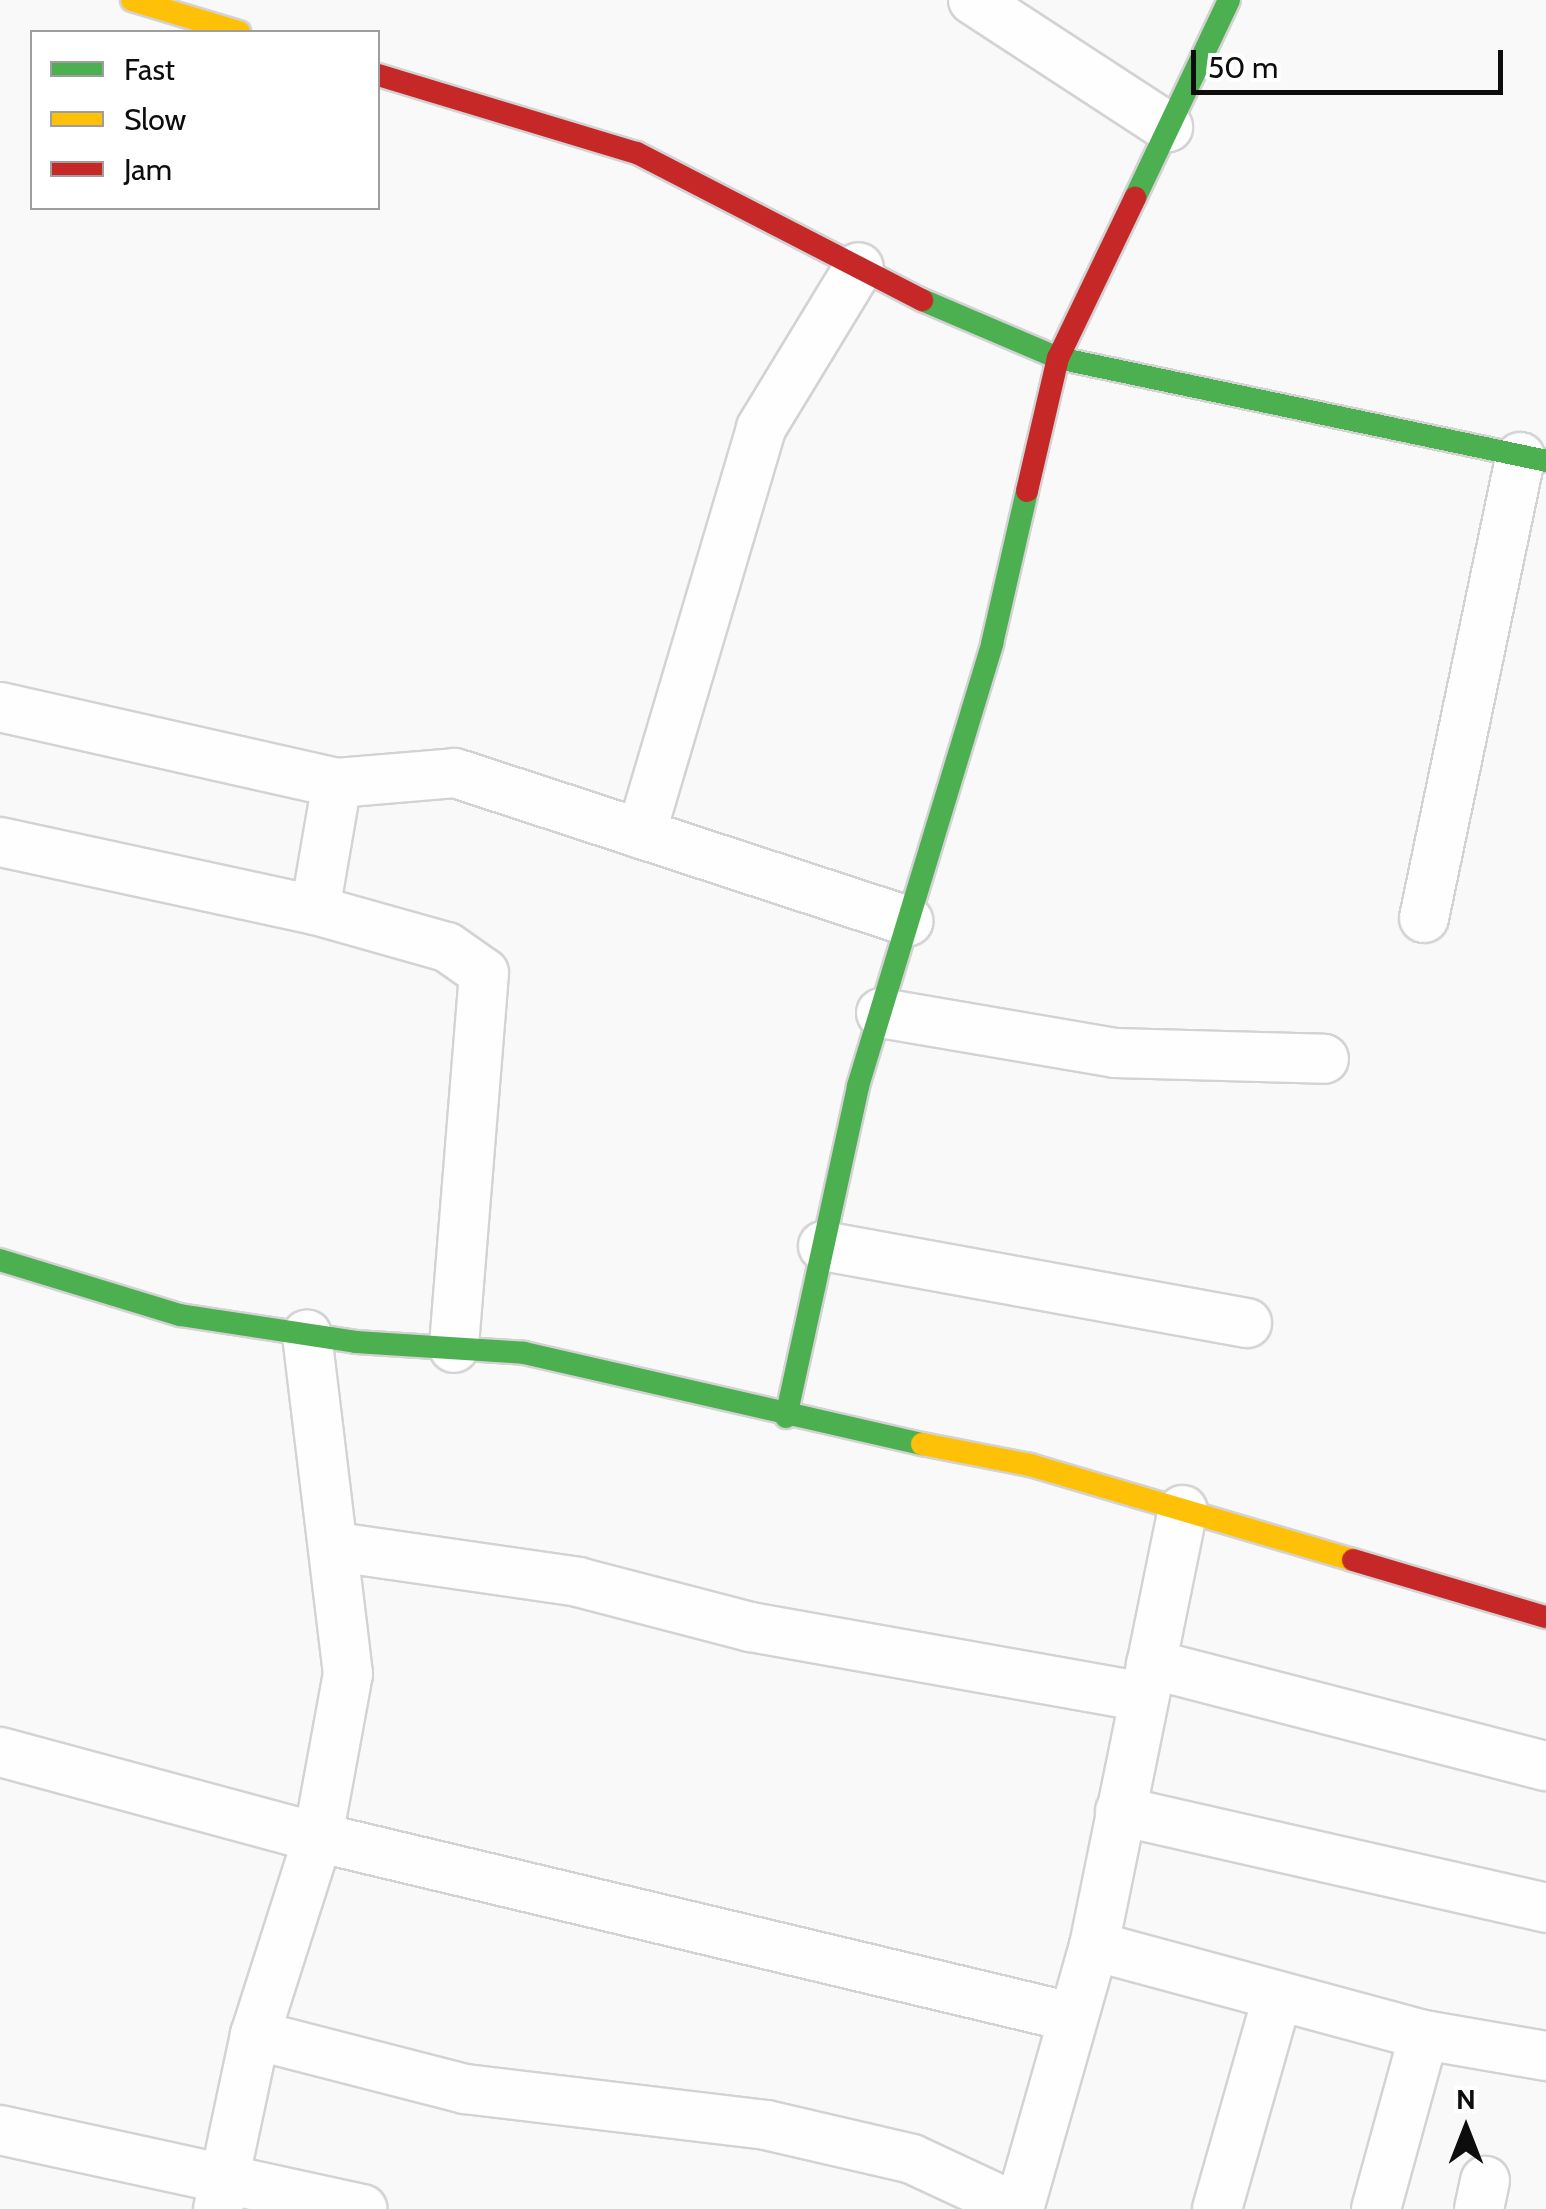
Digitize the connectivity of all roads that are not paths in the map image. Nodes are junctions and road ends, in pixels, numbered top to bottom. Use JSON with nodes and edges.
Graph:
{"nodes":[{"id":1,"x":132,"y":0,"type":"edge"},
{"id":2,"x":973,"y":0,"type":"edge"},
{"id":3,"x":1229,"y":0,"type":"edge"},
{"id":4,"x":232,"y":30,"type":"edge"},
{"id":5,"x":380,"y":75,"type":"edge"},
{"id":6,"x":1168,"y":127,"type":"junction"},
{"id":7,"x":859,"y":267,"type":"junction"},
{"id":8,"x":1058,"y":358,"type":"junction"},
{"id":9,"x":1533,"y":459,"type":"edge"},
{"id":10,"x":0,"y":707,"type":"edge"},
{"id":11,"x":336,"y":782,"type":"junction"},
{"id":12,"x":641,"y":834,"type":"junction"},
{"id":13,"x":0,"y":842,"type":"edge"},
{"id":14,"x":315,"y":910,"type":"junction"},
{"id":15,"x":1424,"y":918,"type":"dead end"},
{"id":16,"x":908,"y":922,"type":"junction"},
{"id":17,"x":881,"y":1013,"type":"junction"},
{"id":18,"x":1324,"y":1059,"type":"dead end"},
{"id":19,"x":823,"y":1246,"type":"junction"},
{"id":20,"x":0,"y":1260,"type":"edge"},
{"id":21,"x":1247,"y":1322,"type":"dead end"},
{"id":22,"x":307,"y":1334,"type":"junction"},
{"id":23,"x":454,"y":1348,"type":"junction"},
{"id":24,"x":786,"y":1416,"type":"junction"},
{"id":25,"x":1184,"y":1510,"type":"junction"},
{"id":26,"x":336,"y":1547,"type":"junction"},
{"id":27,"x":1546,"y":1617,"type":"edge"},
{"id":28,"x":1147,"y":1680,"type":"junction"},
{"id":29,"x":0,"y":1752,"type":"edge"},
{"id":30,"x":1546,"y":1766,"type":"edge"},
{"id":31,"x":1120,"y":1812,"type":"junction"},
{"id":32,"x":318,"y":1837,"type":"junction"},
{"id":33,"x":1546,"y":1908,"type":"edge"},
{"id":34,"x":1094,"y":1946,"type":"junction"},
{"id":35,"x":1276,"y":1998,"type":"junction"},
{"id":36,"x":1070,"y":2018,"type":"junction"},
{"id":37,"x":1424,"y":2035,"type":"junction"},
{"id":38,"x":255,"y":2036,"type":"junction"},
{"id":39,"x":1546,"y":2056,"type":"edge"},
{"id":40,"x":0,"y":2130,"type":"edge"},
{"id":41,"x":220,"y":2196,"type":"edge"},
{"id":42,"x":363,"y":2209,"type":"edge"},
{"id":43,"x":1019,"y":2209,"type":"edge"},
{"id":44,"x":1217,"y":2209,"type":"edge"},
{"id":45,"x":1376,"y":2209,"type":"edge"}],
"edges":[{"from":1,"to":4,"type":"street"},
{"from":2,"to":6,"type":"street"},
{"from":3,"to":6,"type":"street"},
{"from":5,"to":7,"type":"street"},
{"from":6,"to":8,"type":"street"},
{"from":7,"to":8,"type":"street"},
{"from":7,"to":12,"type":"street"},
{"from":8,"to":9,"type":"street"},
{"from":8,"to":16,"type":"street"},
{"from":9,"to":15,"type":"street"},
{"from":10,"to":11,"type":"street"},
{"from":11,"to":12,"type":"street"},
{"from":11,"to":14,"type":"street"},
{"from":12,"to":16,"type":"street"},
{"from":13,"to":14,"type":"street"},
{"from":14,"to":23,"type":"street"},
{"from":16,"to":17,"type":"street"},
{"from":17,"to":18,"type":"street"},
{"from":17,"to":19,"type":"street"},
{"from":19,"to":21,"type":"street"},
{"from":19,"to":24,"type":"street"},
{"from":20,"to":22,"type":"street"},
{"from":22,"to":23,"type":"street"},
{"from":22,"to":26,"type":"street"},
{"from":23,"to":24,"type":"street"},
{"from":24,"to":25,"type":"street"},
{"from":25,"to":27,"type":"street"},
{"from":25,"to":28,"type":"street"},
{"from":26,"to":28,"type":"street"},
{"from":26,"to":32,"type":"street"},
{"from":28,"to":30,"type":"street"},
{"from":28,"to":31,"type":"street"},
{"from":29,"to":32,"type":"street"},
{"from":31,"to":33,"type":"street"},
{"from":31,"to":34,"type":"street"},
{"from":32,"to":36,"type":"street"},
{"from":32,"to":38,"type":"street"},
{"from":34,"to":35,"type":"street"},
{"from":34,"to":36,"type":"street"},
{"from":35,"to":37,"type":"street"},
{"from":35,"to":44,"type":"street"},
{"from":36,"to":43,"type":"street"},
{"from":37,"to":39,"type":"street"},
{"from":37,"to":45,"type":"street"},
{"from":38,"to":41,"type":"street"},
{"from":38,"to":43,"type":"street"},
{"from":40,"to":41,"type":"street"},
{"from":41,"to":42,"type":"street"}]}
